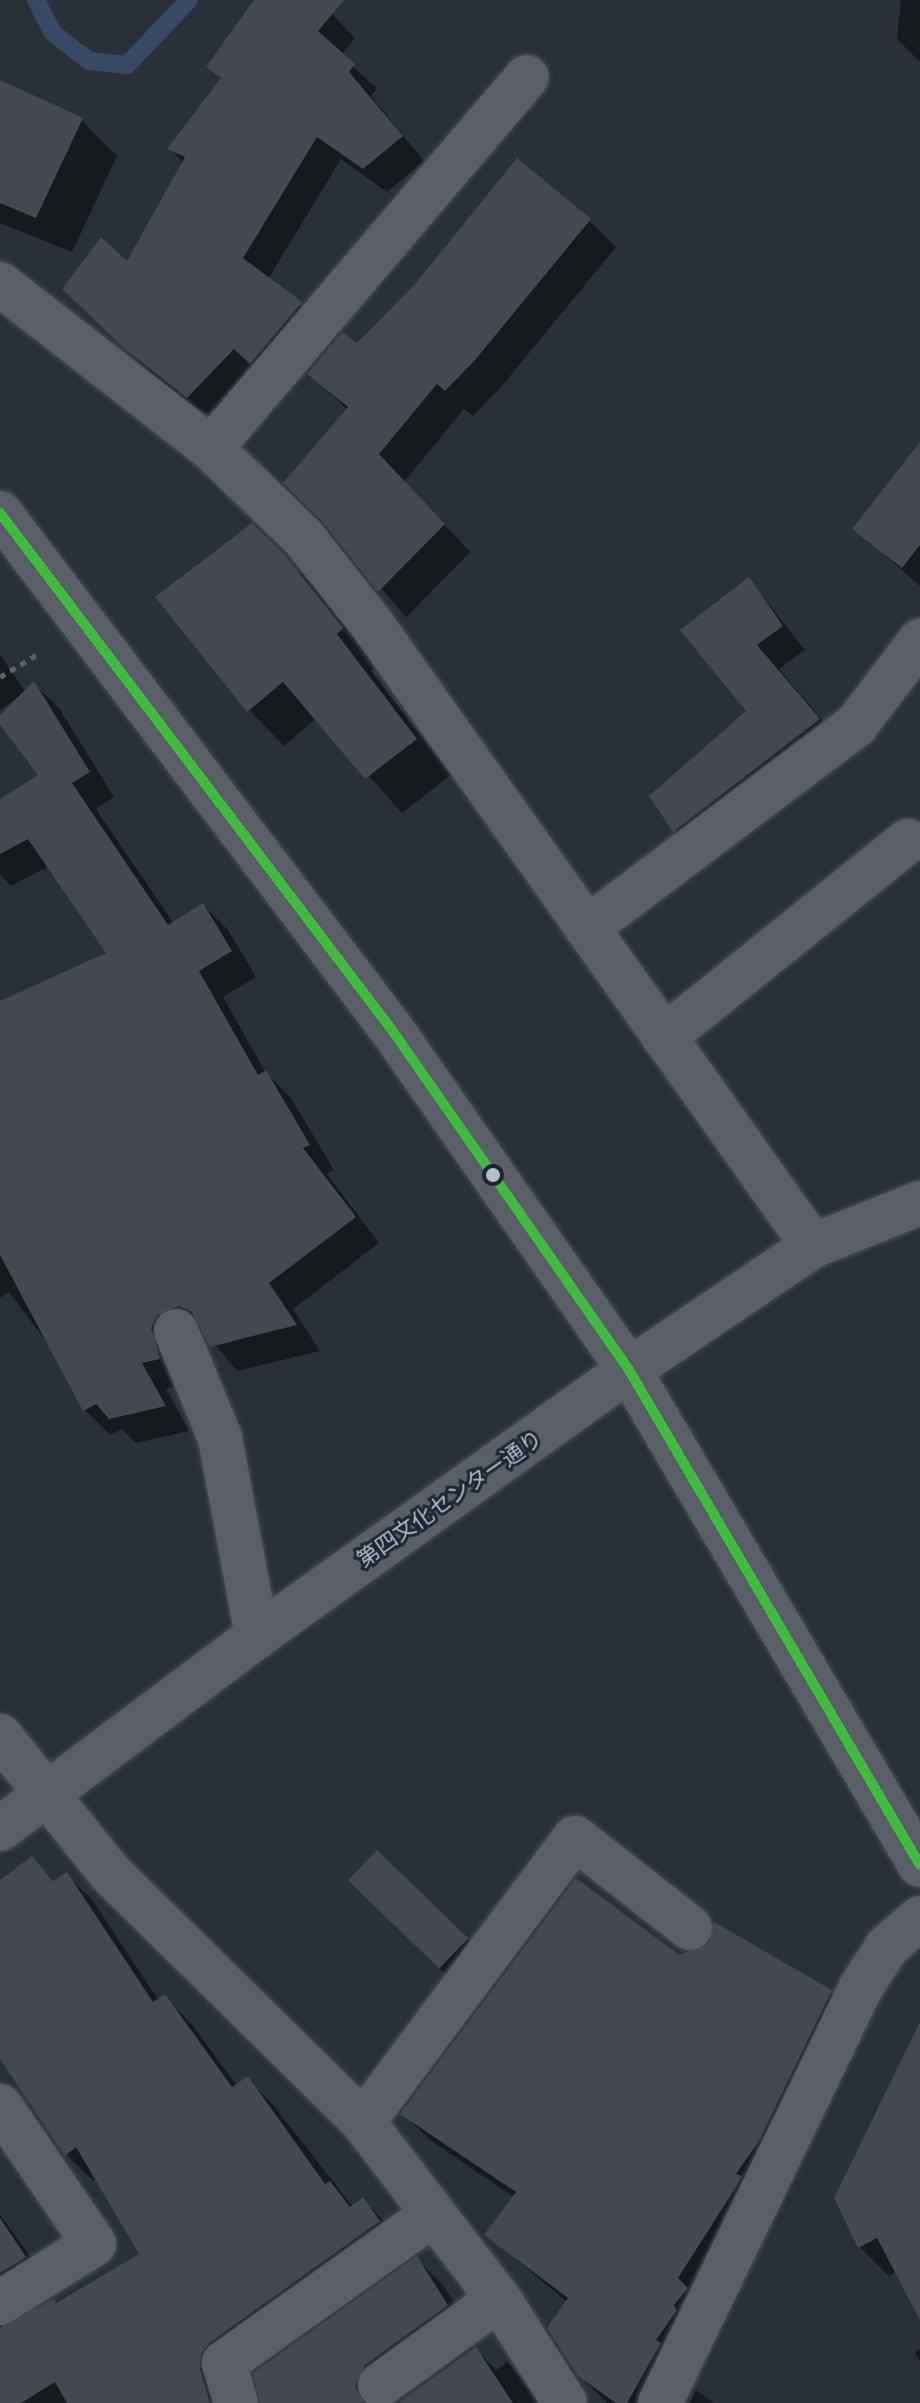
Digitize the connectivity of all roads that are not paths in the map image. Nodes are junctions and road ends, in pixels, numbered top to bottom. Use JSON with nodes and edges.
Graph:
{"nodes":[{"id":1,"x":527,"y":77,"type":"dead end"},
{"id":2,"x":0,"y":284,"type":"edge"},
{"id":3,"x":211,"y":448,"type":"junction"},
{"id":4,"x":0,"y":513,"type":"edge"},
{"id":5,"x":920,"y":641,"type":"edge"},
{"id":6,"x":908,"y":841,"type":"dead end"},
{"id":7,"x":587,"y":928,"type":"junction"},
{"id":8,"x":664,"y":1037,"type":"junction"},
{"id":9,"x":920,"y":1203,"type":"edge"},
{"id":10,"x":813,"y":1246,"type":"junction"},
{"id":11,"x":176,"y":1331,"type":"dead end"},
{"id":12,"x":629,"y":1370,"type":"junction"},
{"id":13,"x":257,"y":1636,"type":"junction"},
{"id":14,"x":0,"y":1736,"type":"edge"},
{"id":15,"x":48,"y":1792,"type":"junction"},
{"id":16,"x":0,"y":1829,"type":"edge"},
{"id":17,"x":920,"y":1865,"type":"edge"},
{"id":18,"x":920,"y":1918,"type":"edge"},
{"id":19,"x":690,"y":1928,"type":"dead end"},
{"id":20,"x":0,"y":2106,"type":"edge"},
{"id":21,"x":363,"y":2122,"type":"junction"},
{"id":22,"x":432,"y":2215,"type":"junction"},
{"id":23,"x":499,"y":2299,"type":"junction"},
{"id":24,"x":0,"y":2303,"type":"edge"},
{"id":25,"x":380,"y":2385,"type":"dead end"},
{"id":26,"x":236,"y":2403,"type":"edge"},
{"id":27,"x":565,"y":2403,"type":"edge"},
{"id":28,"x":660,"y":2403,"type":"edge"}],
"edges":[{"from":1,"to":3,"type":"street"},
{"from":2,"to":3,"type":"street"},
{"from":3,"to":7,"type":"street"},
{"from":4,"to":12,"type":"street"},
{"from":5,"to":7,"type":"street"},
{"from":6,"to":8,"type":"street"},
{"from":7,"to":8,"type":"street"},
{"from":8,"to":10,"type":"street"},
{"from":9,"to":10,"type":"street","name":"第四文化センター通り"},
{"from":10,"to":12,"type":"street","name":"第四文化センター通り"},
{"from":11,"to":13,"type":"street"},
{"from":12,"to":13,"type":"street","name":"第四文化センター通り"},
{"from":12,"to":17,"type":"street"},
{"from":13,"to":15,"type":"street","name":"第四文化センター通り"},
{"from":14,"to":15,"type":"street"},
{"from":15,"to":16,"type":"street","name":"第四文化センター通り"},
{"from":15,"to":21,"type":"street"},
{"from":18,"to":28,"type":"street"},
{"from":19,"to":21,"type":"street"},
{"from":20,"to":24,"type":"street"},
{"from":21,"to":22,"type":"street"},
{"from":22,"to":23,"type":"street"},
{"from":22,"to":26,"type":"street"},
{"from":23,"to":25,"type":"street"},
{"from":23,"to":27,"type":"street"}]}
